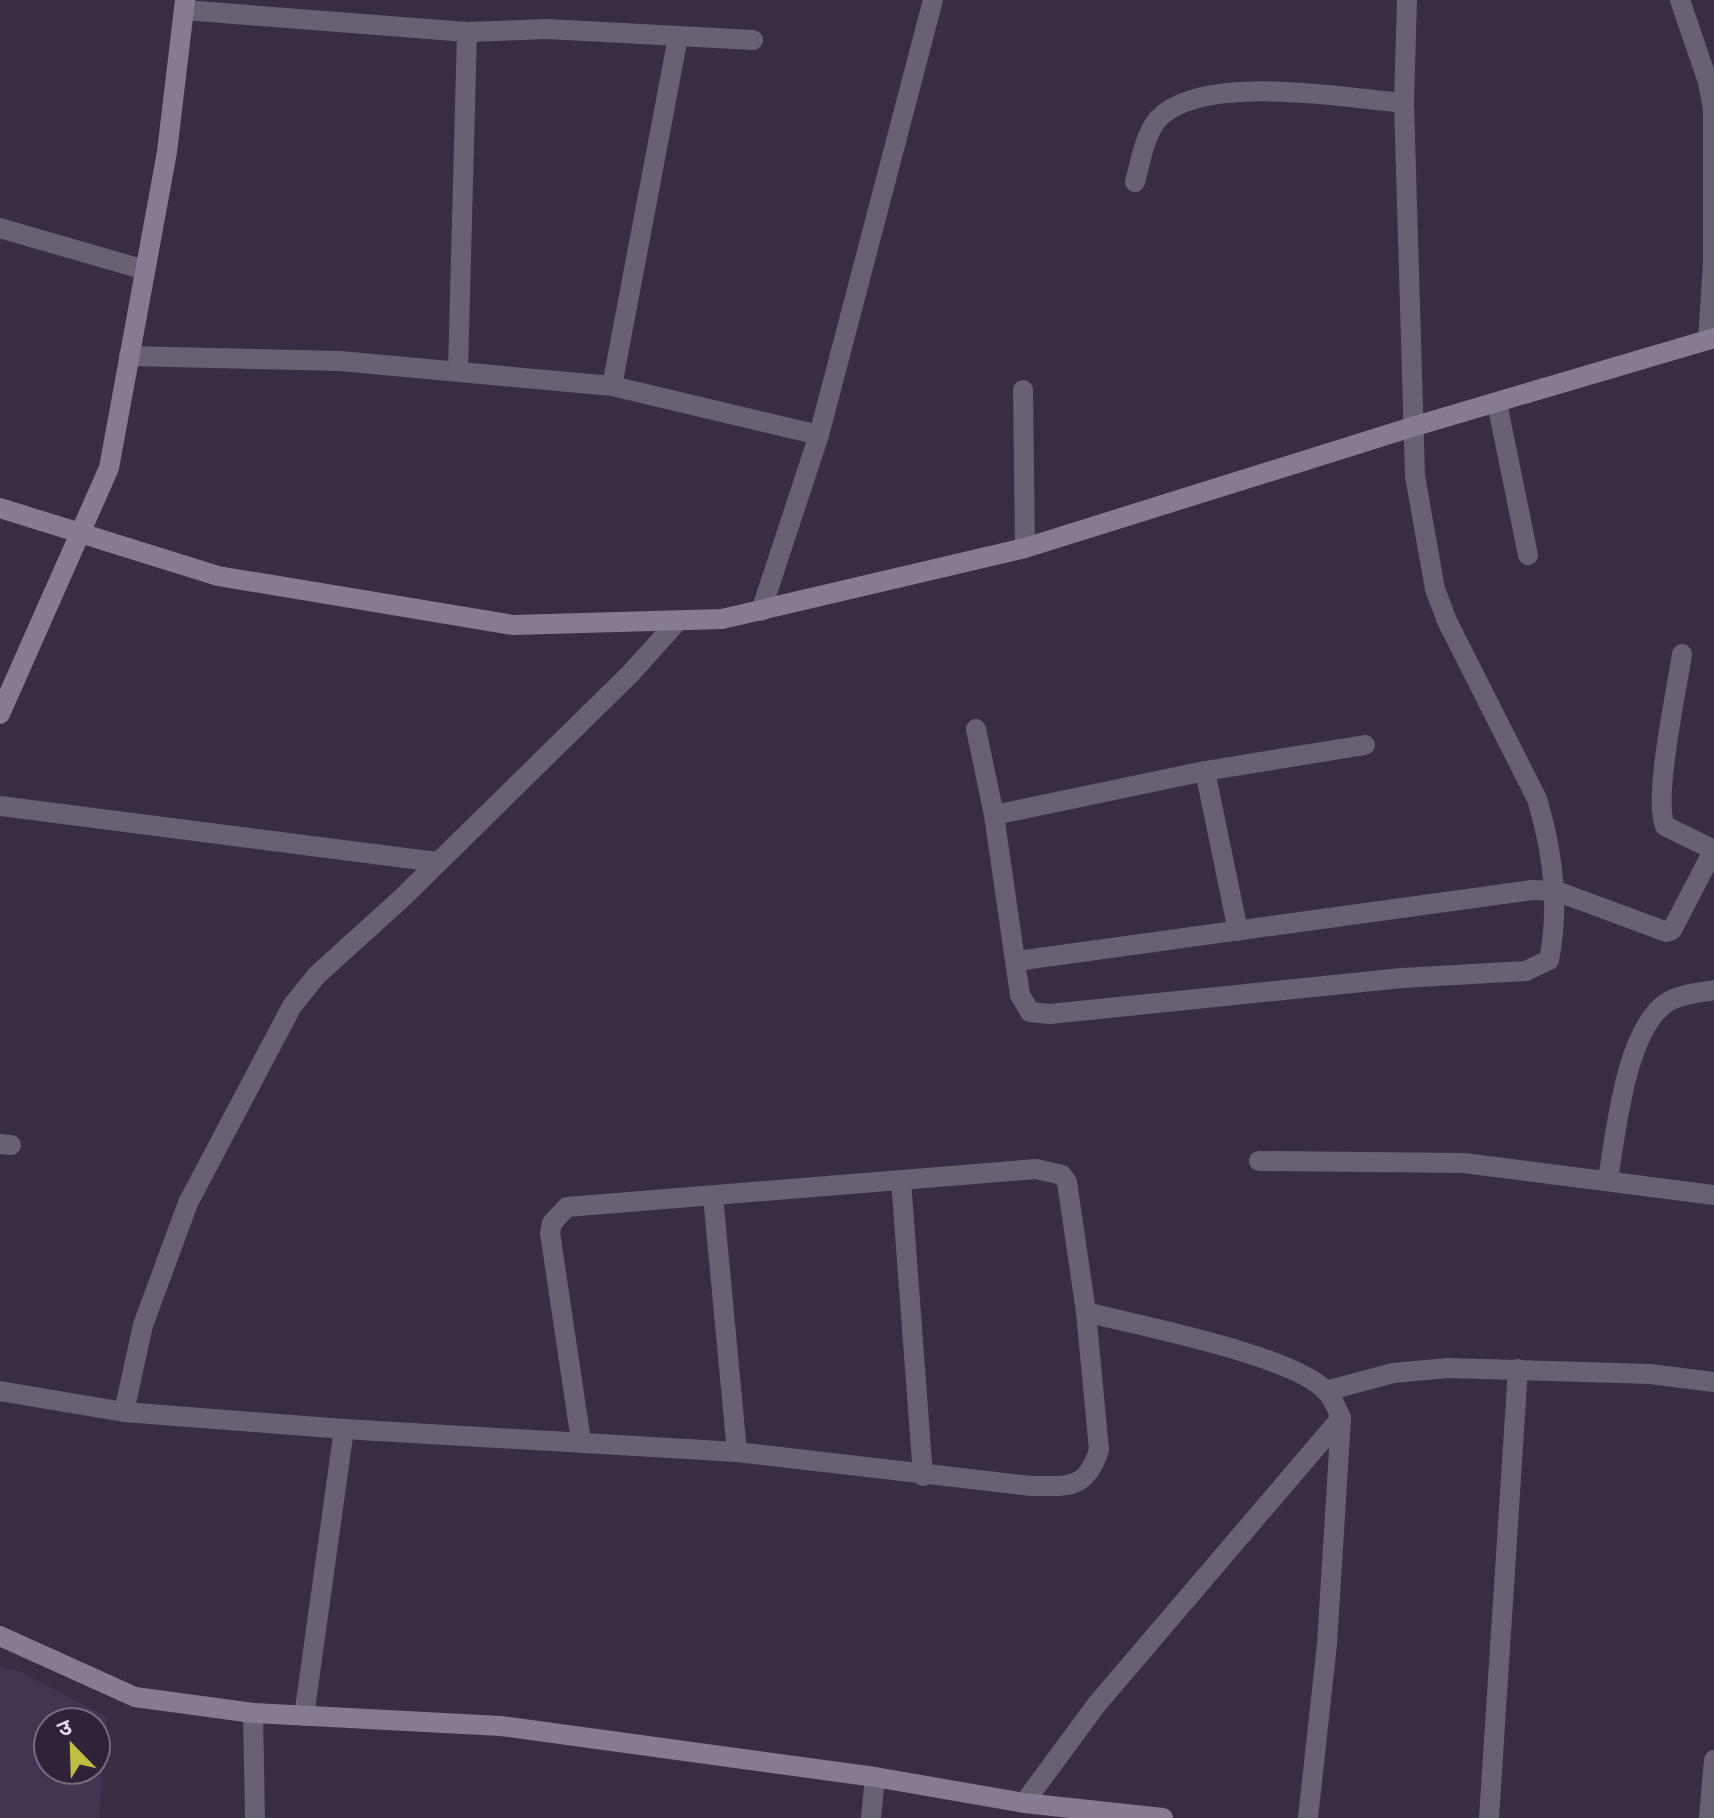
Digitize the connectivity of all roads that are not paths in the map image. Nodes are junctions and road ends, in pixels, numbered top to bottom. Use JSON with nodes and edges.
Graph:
{"nodes":[{"id":1,"x":933,"y":0,"type":"edge"},
{"id":2,"x":1407,"y":0,"type":"edge"},
{"id":3,"x":1680,"y":0,"type":"edge"},
{"id":4,"x":184,"y":5,"type":"edge"},
{"id":5,"x":467,"y":32,"type":"junction"},
{"id":6,"x":678,"y":37,"type":"junction"},
{"id":7,"x":753,"y":40,"type":"dead end"},
{"id":8,"x":1404,"y":103,"type":"junction"},
{"id":9,"x":1135,"y":182,"type":"dead end"},
{"id":10,"x":0,"y":228,"type":"edge"},
{"id":11,"x":145,"y":270,"type":"junction"},
{"id":12,"x":1711,"y":339,"type":"edge"},
{"id":13,"x":129,"y":356,"type":"junction"},
{"id":14,"x":458,"y":371,"type":"junction"},
{"id":15,"x":612,"y":386,"type":"junction"},
{"id":16,"x":1023,"y":390,"type":"dead end"},
{"id":17,"x":1497,"y":403,"type":"junction"},
{"id":18,"x":1412,"y":427,"type":"junction"},
{"id":19,"x":819,"y":435,"type":"junction"},
{"id":20,"x":0,"y":508,"type":"edge"},
{"id":21,"x":81,"y":532,"type":"junction"},
{"id":22,"x":1025,"y":548,"type":"junction"},
{"id":23,"x":1528,"y":555,"type":"dead end"},
{"id":24,"x":761,"y":611,"type":"junction"},
{"id":25,"x":676,"y":623,"type":"junction"},
{"id":26,"x":1682,"y":654,"type":"dead end"},
{"id":27,"x":0,"y":714,"type":"edge"},
{"id":28,"x":976,"y":729,"type":"dead end"},
{"id":29,"x":1365,"y":745,"type":"dead end"},
{"id":30,"x":1205,"y":771,"type":"junction"},
{"id":31,"x":0,"y":806,"type":"edge"},
{"id":32,"x":994,"y":815,"type":"junction"},
{"id":33,"x":1714,"y":850,"type":"edge"},
{"id":34,"x":437,"y":862,"type":"junction"},
{"id":35,"x":1556,"y":891,"type":"junction"},
{"id":36,"x":1238,"y":931,"type":"junction"},
{"id":37,"x":1016,"y":961,"type":"junction"},
{"id":38,"x":1714,"y":990,"type":"edge"},
{"id":39,"x":1259,"y":1161,"type":"dead end"},
{"id":40,"x":1608,"y":1179,"type":"junction"},
{"id":41,"x":901,"y":1180,"type":"junction"},
{"id":42,"x":1714,"y":1195,"type":"edge"},
{"id":43,"x":713,"y":1196,"type":"junction"},
{"id":44,"x":1086,"y":1312,"type":"junction"},
{"id":45,"x":1518,"y":1369,"type":"junction"},
{"id":46,"x":1714,"y":1382,"type":"edge"},
{"id":47,"x":0,"y":1391,"type":"edge"},
{"id":48,"x":1326,"y":1391,"type":"junction"},
{"id":49,"x":124,"y":1412,"type":"junction"},
{"id":50,"x":1341,"y":1418,"type":"junction"},
{"id":51,"x":344,"y":1429,"type":"junction"},
{"id":52,"x":581,"y":1441,"type":"junction"},
{"id":53,"x":737,"y":1452,"type":"junction"},
{"id":54,"x":923,"y":1476,"type":"junction"},
{"id":55,"x":0,"y":1636,"type":"edge"},
{"id":56,"x":253,"y":1713,"type":"junction"},
{"id":57,"x":304,"y":1716,"type":"junction"},
{"id":58,"x":1714,"y":1760,"type":"edge"},
{"id":59,"x":875,"y":1777,"type":"junction"},
{"id":60,"x":1024,"y":1803,"type":"junction"},
{"id":61,"x":255,"y":1818,"type":"edge"},
{"id":62,"x":871,"y":1818,"type":"edge"},
{"id":63,"x":1163,"y":1818,"type":"edge"},
{"id":64,"x":1308,"y":1818,"type":"edge"},
{"id":65,"x":1489,"y":1818,"type":"edge"},
{"id":66,"x":1709,"y":1818,"type":"edge"}],
"edges":[{"from":1,"to":19,"type":"street"},
{"from":2,"to":8,"type":"street"},
{"from":3,"to":12,"type":"street"},
{"from":4,"to":5,"type":"street"},
{"from":4,"to":11,"type":"street"},
{"from":5,"to":6,"type":"street"},
{"from":5,"to":14,"type":"street"},
{"from":6,"to":7,"type":"street"},
{"from":6,"to":15,"type":"street"},
{"from":8,"to":9,"type":"street"},
{"from":8,"to":18,"type":"street"},
{"from":10,"to":11,"type":"street"},
{"from":11,"to":13,"type":"street"},
{"from":12,"to":17,"type":"street"},
{"from":13,"to":14,"type":"street"},
{"from":13,"to":21,"type":"street"},
{"from":14,"to":15,"type":"street"},
{"from":15,"to":19,"type":"street"},
{"from":16,"to":22,"type":"street"},
{"from":17,"to":18,"type":"street"},
{"from":17,"to":23,"type":"street"},
{"from":18,"to":22,"type":"street"},
{"from":18,"to":35,"type":"street"},
{"from":19,"to":24,"type":"street"},
{"from":20,"to":21,"type":"street"},
{"from":21,"to":25,"type":"street"},
{"from":21,"to":27,"type":"street"},
{"from":22,"to":24,"type":"street"},
{"from":24,"to":25,"type":"street"},
{"from":25,"to":34,"type":"street"},
{"from":26,"to":33,"type":"street"},
{"from":28,"to":32,"type":"street"},
{"from":29,"to":30,"type":"street"},
{"from":30,"to":32,"type":"street"},
{"from":30,"to":36,"type":"street"},
{"from":31,"to":34,"type":"street"},
{"from":32,"to":37,"type":"street"},
{"from":33,"to":35,"type":"street"},
{"from":34,"to":49,"type":"street"},
{"from":35,"to":36,"type":"street"},
{"from":35,"to":37,"type":"street"},
{"from":36,"to":37,"type":"street"},
{"from":38,"to":40,"type":"street"},
{"from":39,"to":40,"type":"street"},
{"from":40,"to":42,"type":"street"},
{"from":41,"to":43,"type":"street"},
{"from":41,"to":44,"type":"street"},
{"from":41,"to":54,"type":"street"},
{"from":43,"to":52,"type":"street"},
{"from":43,"to":53,"type":"street"},
{"from":44,"to":48,"type":"street"},
{"from":44,"to":54,"type":"street"},
{"from":45,"to":46,"type":"street"},
{"from":45,"to":48,"type":"street"},
{"from":45,"to":65,"type":"street"},
{"from":47,"to":49,"type":"street"},
{"from":48,"to":50,"type":"street"},
{"from":49,"to":51,"type":"street"},
{"from":50,"to":60,"type":"street"},
{"from":50,"to":64,"type":"street"},
{"from":51,"to":52,"type":"street"},
{"from":51,"to":57,"type":"street"},
{"from":52,"to":53,"type":"street"},
{"from":53,"to":54,"type":"street"},
{"from":55,"to":56,"type":"street"},
{"from":56,"to":57,"type":"street"},
{"from":56,"to":61,"type":"street"},
{"from":57,"to":59,"type":"street"},
{"from":58,"to":66,"type":"street"},
{"from":59,"to":60,"type":"street"},
{"from":59,"to":62,"type":"street"},
{"from":60,"to":63,"type":"street"}]}
